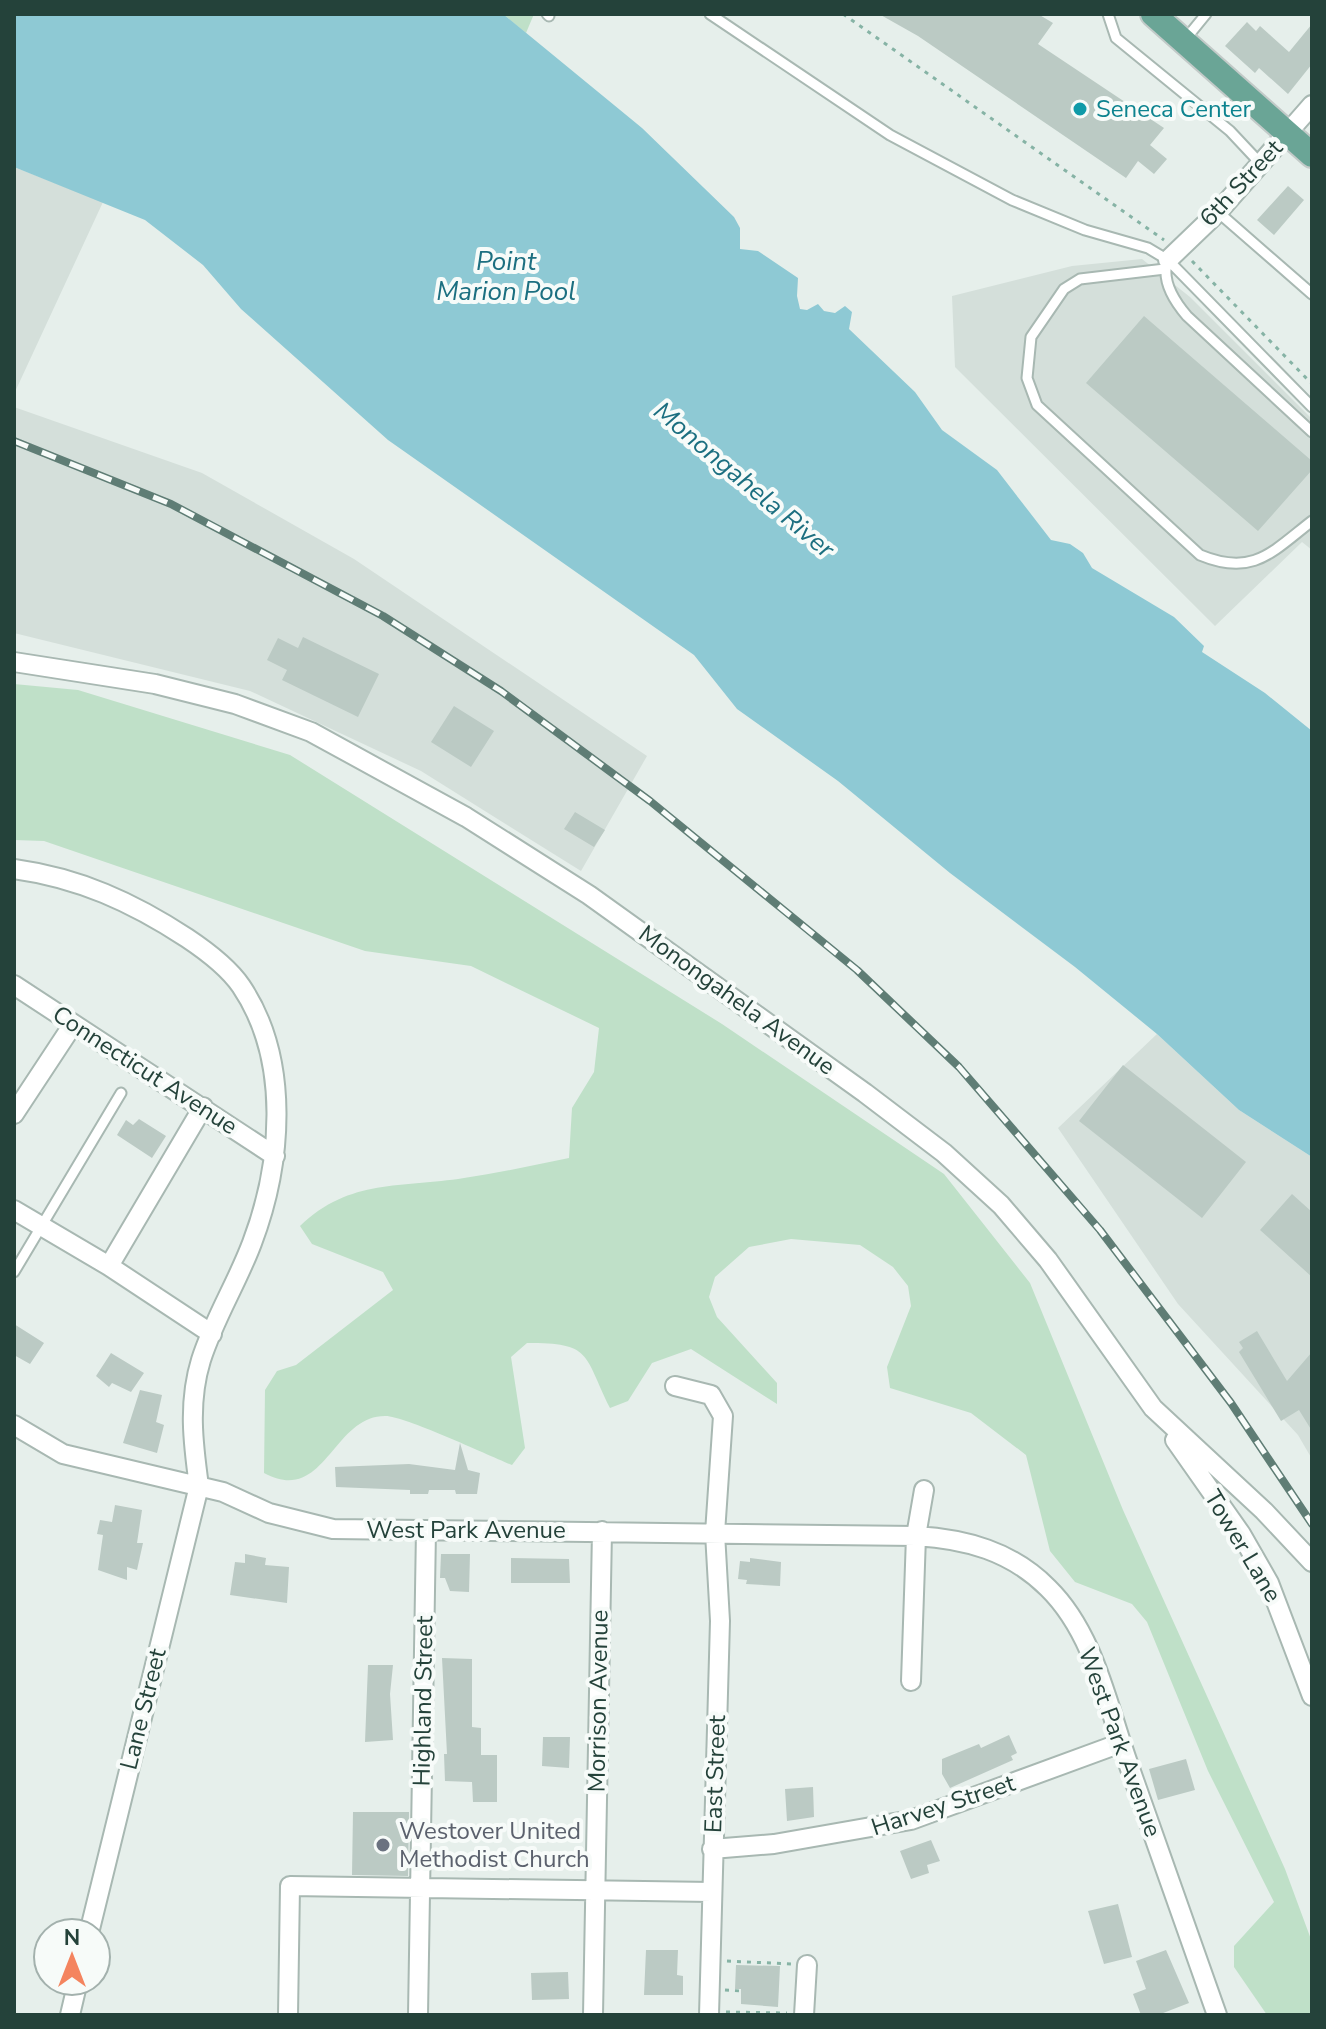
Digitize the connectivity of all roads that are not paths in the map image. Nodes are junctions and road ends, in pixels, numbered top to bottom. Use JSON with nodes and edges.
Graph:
{"nodes":[{"id":1,"x":710,"y":14,"type":"edge"},
{"id":2,"x":1108,"y":14,"type":"edge"},
{"id":3,"x":1153,"y":14,"type":"edge"},
{"id":4,"x":1205,"y":14,"type":"edge"},
{"id":5,"x":1184,"y":41,"type":"junction"},
{"id":6,"x":1312,"y":105,"type":"edge"},
{"id":7,"x":1287,"y":133,"type":"junction"},
{"id":8,"x":1312,"y":155,"type":"edge"},
{"id":9,"x":1261,"y":163,"type":"junction"},
{"id":10,"x":1218,"y":212,"type":"junction"},
{"id":11,"x":1170,"y":259,"type":"junction"},
{"id":12,"x":1312,"y":294,"type":"edge"},
{"id":13,"x":1312,"y":407,"type":"edge"},
{"id":14,"x":1312,"y":432,"type":"edge"},
{"id":15,"x":1312,"y":521,"type":"edge"},
{"id":16,"x":14,"y":662,"type":"edge"},
{"id":17,"x":14,"y":869,"type":"edge"},
{"id":18,"x":14,"y":985,"type":"edge"},
{"id":19,"x":72,"y":1026,"type":"junction"},
{"id":20,"x":121,"y":1093,"type":"dead end"},
{"id":21,"x":203,"y":1107,"type":"junction"},
{"id":22,"x":14,"y":1114,"type":"edge"},
{"id":23,"x":275,"y":1156,"type":"junction"},
{"id":24,"x":14,"y":1210,"type":"edge"},
{"id":25,"x":41,"y":1225,"type":"junction"},
{"id":26,"x":109,"y":1266,"type":"junction"},
{"id":27,"x":14,"y":1272,"type":"edge"},
{"id":28,"x":212,"y":1334,"type":"junction"},
{"id":29,"x":675,"y":1386,"type":"dead end"},
{"id":30,"x":1153,"y":1408,"type":"junction"},
{"id":31,"x":14,"y":1425,"type":"edge"},
{"id":32,"x":199,"y":1486,"type":"junction"},
{"id":33,"x":924,"y":1490,"type":"dead end"},
{"id":34,"x":426,"y":1530,"type":"junction"},
{"id":35,"x":602,"y":1531,"type":"junction"},
{"id":36,"x":715,"y":1533,"type":"junction"},
{"id":37,"x":916,"y":1536,"type":"junction"},
{"id":38,"x":1312,"y":1562,"type":"edge"},
{"id":39,"x":911,"y":1681,"type":"dead end"},
{"id":40,"x":1312,"y":1696,"type":"edge"},
{"id":41,"x":1121,"y":1743,"type":"junction"},
{"id":42,"x":712,"y":1849,"type":"junction"},
{"id":43,"x":421,"y":1886,"type":"junction"},
{"id":44,"x":594,"y":1890,"type":"junction"},
{"id":45,"x":712,"y":1892,"type":"junction"},
{"id":46,"x":93,"y":1917,"type":"edge"},
{"id":47,"x":807,"y":1965,"type":"dead end"},
{"id":48,"x":709,"y":2013,"type":"edge"},
{"id":49,"x":288,"y":2015,"type":"edge"},
{"id":50,"x":418,"y":2015,"type":"edge"},
{"id":51,"x":593,"y":2015,"type":"edge"},
{"id":52,"x":804,"y":2015,"type":"edge"},
{"id":53,"x":1217,"y":2015,"type":"edge"}],
"edges":[{"from":1,"to":11,"type":"lane"},
{"from":2,"to":9,"type":"lane"},
{"from":3,"to":5,"type":"main road"},
{"from":4,"to":5,"type":"lane"},
{"from":5,"to":7,"type":"main road"},
{"from":6,"to":7,"type":"street","name":"6th Street"},
{"from":7,"to":8,"type":"main road"},
{"from":7,"to":9,"type":"street","name":"6th Street"},
{"from":9,"to":10,"type":"street","name":"6th Street"},
{"from":10,"to":11,"type":"street","name":"6th Street"},
{"from":10,"to":12,"type":"lane"},
{"from":11,"to":13,"type":"lane"},
{"from":11,"to":14,"type":"lane"},
{"from":11,"to":15,"type":"lane"},
{"from":16,"to":30,"type":"street","name":"Monongahela Avenue"},
{"from":17,"to":23,"type":"street"},
{"from":18,"to":19,"type":"street","name":"Connecticut Avenue"},
{"from":19,"to":21,"type":"street","name":"Connecticut Avenue"},
{"from":19,"to":22,"type":"street"},
{"from":20,"to":25,"type":"lane"},
{"from":21,"to":23,"type":"street","name":"Connecticut Avenue"},
{"from":21,"to":26,"type":"street"},
{"from":23,"to":28,"type":"street"},
{"from":24,"to":25,"type":"street"},
{"from":25,"to":26,"type":"street"},
{"from":25,"to":27,"type":"lane"},
{"from":26,"to":28,"type":"street"},
{"from":28,"to":32,"type":"street"},
{"from":29,"to":36,"type":"street","name":"East Street"},
{"from":30,"to":38,"type":"street","name":"Monongahela Avenue"},
{"from":30,"to":40,"type":"street","name":"Tower Lane"},
{"from":31,"to":32,"type":"street","name":"West Park Avenue"},
{"from":32,"to":34,"type":"street","name":"West Park Avenue"},
{"from":32,"to":46,"type":"street","name":"Lane Street"},
{"from":33,"to":37,"type":"street"},
{"from":34,"to":35,"type":"street","name":"West Park Avenue"},
{"from":34,"to":43,"type":"street","name":"Highland Street"},
{"from":35,"to":36,"type":"street","name":"West Park Avenue"},
{"from":35,"to":44,"type":"street","name":"Morrison Avenue"},
{"from":36,"to":37,"type":"street","name":"West Park Avenue"},
{"from":36,"to":42,"type":"street","name":"East Street"},
{"from":37,"to":39,"type":"street"},
{"from":37,"to":41,"type":"street","name":"West Park Avenue"},
{"from":41,"to":42,"type":"street","name":"Harvey Street"},
{"from":41,"to":53,"type":"street","name":"West Park Avenue"},
{"from":42,"to":45,"type":"street","name":"East Street"},
{"from":43,"to":44,"type":"street"},
{"from":43,"to":49,"type":"street"},
{"from":43,"to":50,"type":"street","name":"Highland Street"},
{"from":44,"to":45,"type":"street"},
{"from":44,"to":51,"type":"street","name":"Morrison Avenue"},
{"from":45,"to":48,"type":"street","name":"East Street"},
{"from":47,"to":52,"type":"street"}]}
